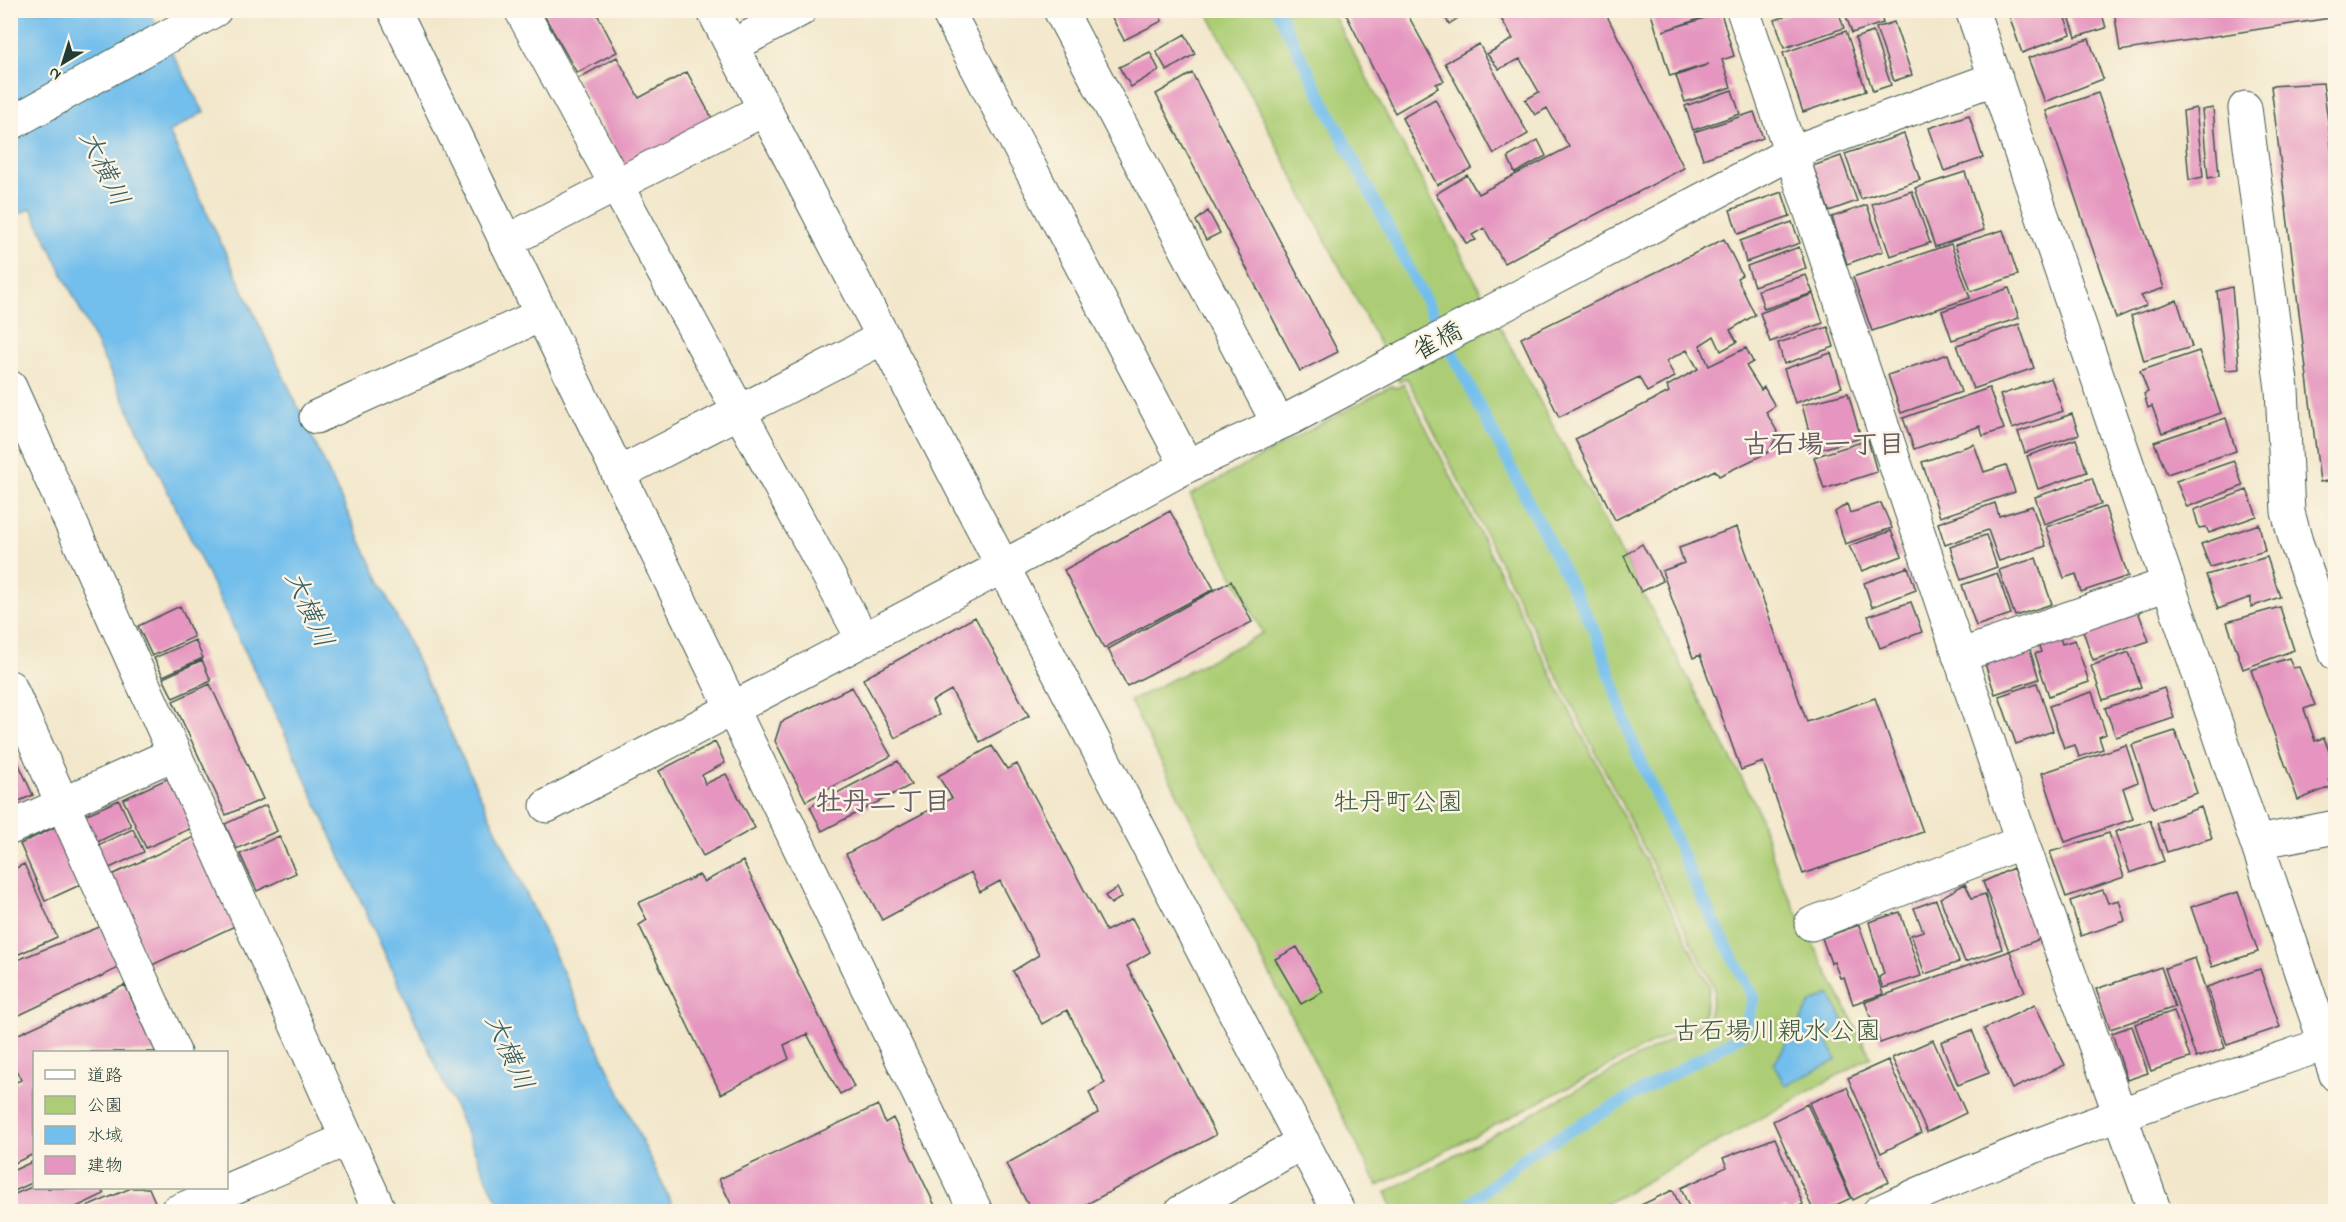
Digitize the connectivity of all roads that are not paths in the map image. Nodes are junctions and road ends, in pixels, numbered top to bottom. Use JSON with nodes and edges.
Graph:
{"nodes":[{"id":1,"x":215,"y":10,"type":"edge"},
{"id":2,"x":394,"y":10,"type":"edge"},
{"id":3,"x":521,"y":10,"type":"edge"},
{"id":4,"x":713,"y":10,"type":"edge"},
{"id":5,"x":800,"y":10,"type":"edge"},
{"id":6,"x":947,"y":10,"type":"edge"},
{"id":7,"x":1060,"y":10,"type":"edge"},
{"id":8,"x":1743,"y":10,"type":"edge"},
{"id":9,"x":1972,"y":10,"type":"edge"},
{"id":10,"x":732,"y":46,"type":"junction"},
{"id":11,"x":1996,"y":78,"type":"junction"},
{"id":12,"x":2245,"y":108,"type":"dead end"},
{"id":13,"x":765,"y":109,"type":"junction"},
{"id":14,"x":10,"y":124,"type":"edge"},
{"id":15,"x":1790,"y":153,"type":"junction"},
{"id":16,"x":616,"y":185,"type":"junction"},
{"id":17,"x":505,"y":242,"type":"junction"},
{"id":18,"x":541,"y":315,"type":"junction"},
{"id":19,"x":884,"y":337,"type":"junction"},
{"id":20,"x":10,"y":387,"type":"edge"},
{"id":21,"x":739,"y":412,"type":"junction"},
{"id":22,"x":316,"y":417,"type":"dead end"},
{"id":23,"x":1278,"y":423,"type":"junction"},
{"id":24,"x":1187,"y":466,"type":"junction"},
{"id":25,"x":618,"y":474,"type":"junction"},
{"id":26,"x":1003,"y":566,"type":"junction"},
{"id":27,"x":2168,"y":584,"type":"junction"},
{"id":28,"x":863,"y":639,"type":"junction"},
{"id":29,"x":2336,"y":654,"type":"edge"},
{"id":30,"x":1959,"y":656,"type":"junction"},
{"id":31,"x":10,"y":687,"type":"edge"},
{"id":32,"x":732,"y":709,"type":"junction"},
{"id":33,"x":173,"y":754,"type":"junction"},
{"id":34,"x":63,"y":804,"type":"junction"},
{"id":35,"x":547,"y":806,"type":"dead end"},
{"id":36,"x":2336,"y":827,"type":"edge"},
{"id":37,"x":10,"y":828,"type":"edge"},
{"id":38,"x":2022,"y":842,"type":"junction"},
{"id":39,"x":2257,"y":842,"type":"junction"},
{"id":40,"x":1811,"y":924,"type":"dead end"},
{"id":41,"x":2325,"y":1044,"type":"junction"},
{"id":42,"x":173,"y":1051,"type":"edge"},
{"id":43,"x":2336,"y":1076,"type":"edge"},
{"id":44,"x":2120,"y":1113,"type":"junction"},
{"id":45,"x":347,"y":1139,"type":"junction"},
{"id":46,"x":1303,"y":1142,"type":"junction"},
{"id":47,"x":235,"y":1190,"type":"edge"},
{"id":48,"x":1938,"y":1199,"type":"edge"},
{"id":49,"x":176,"y":1212,"type":"edge"},
{"id":50,"x":380,"y":1212,"type":"edge"},
{"id":51,"x":976,"y":1212,"type":"edge"},
{"id":52,"x":1181,"y":1212,"type":"edge"},
{"id":53,"x":1339,"y":1212,"type":"edge"},
{"id":54,"x":1879,"y":1212,"type":"edge"},
{"id":55,"x":2155,"y":1212,"type":"edge"}],
"edges":[{"from":1,"to":14,"type":"street"},
{"from":2,"to":17,"type":"street"},
{"from":3,"to":16,"type":"street"},
{"from":4,"to":10,"type":"street"},
{"from":5,"to":10,"type":"street"},
{"from":6,"to":24,"type":"street"},
{"from":7,"to":23,"type":"street"},
{"from":8,"to":15,"type":"street"},
{"from":9,"to":11,"type":"street"},
{"from":10,"to":13,"type":"street"},
{"from":11,"to":15,"type":"street","name":"雀橋"},
{"from":11,"to":27,"type":"street"},
{"from":12,"to":29,"type":"street"},
{"from":13,"to":16,"type":"street"},
{"from":13,"to":19,"type":"street"},
{"from":15,"to":23,"type":"street","name":"雀橋"},
{"from":15,"to":30,"type":"street"},
{"from":16,"to":17,"type":"street"},
{"from":16,"to":21,"type":"street"},
{"from":17,"to":18,"type":"street"},
{"from":18,"to":22,"type":"street"},
{"from":18,"to":25,"type":"street"},
{"from":19,"to":21,"type":"street"},
{"from":19,"to":26,"type":"street"},
{"from":20,"to":33,"type":"street"},
{"from":21,"to":25,"type":"street"},
{"from":21,"to":28,"type":"street"},
{"from":23,"to":24,"type":"street","name":"雀橋"},
{"from":24,"to":26,"type":"street","name":"雀橋"},
{"from":25,"to":32,"type":"street"},
{"from":26,"to":28,"type":"street","name":"雀橋"},
{"from":26,"to":46,"type":"street"},
{"from":27,"to":30,"type":"street"},
{"from":27,"to":39,"type":"street"},
{"from":28,"to":32,"type":"street","name":"雀橋"},
{"from":30,"to":38,"type":"street"},
{"from":31,"to":34,"type":"street"},
{"from":32,"to":35,"type":"street","name":"雀橋"},
{"from":32,"to":51,"type":"street"},
{"from":33,"to":34,"type":"street"},
{"from":33,"to":45,"type":"street"},
{"from":34,"to":37,"type":"street"},
{"from":34,"to":42,"type":"street"},
{"from":36,"to":39,"type":"street"},
{"from":38,"to":40,"type":"street"},
{"from":38,"to":44,"type":"street"},
{"from":39,"to":41,"type":"street"},
{"from":41,"to":43,"type":"street"},
{"from":41,"to":44,"type":"street"},
{"from":44,"to":48,"type":"street"},
{"from":44,"to":55,"type":"street"},
{"from":45,"to":47,"type":"street"},
{"from":45,"to":50,"type":"street"},
{"from":46,"to":52,"type":"street"},
{"from":46,"to":53,"type":"street"},
{"from":47,"to":49,"type":"street"},
{"from":48,"to":54,"type":"street"}]}
